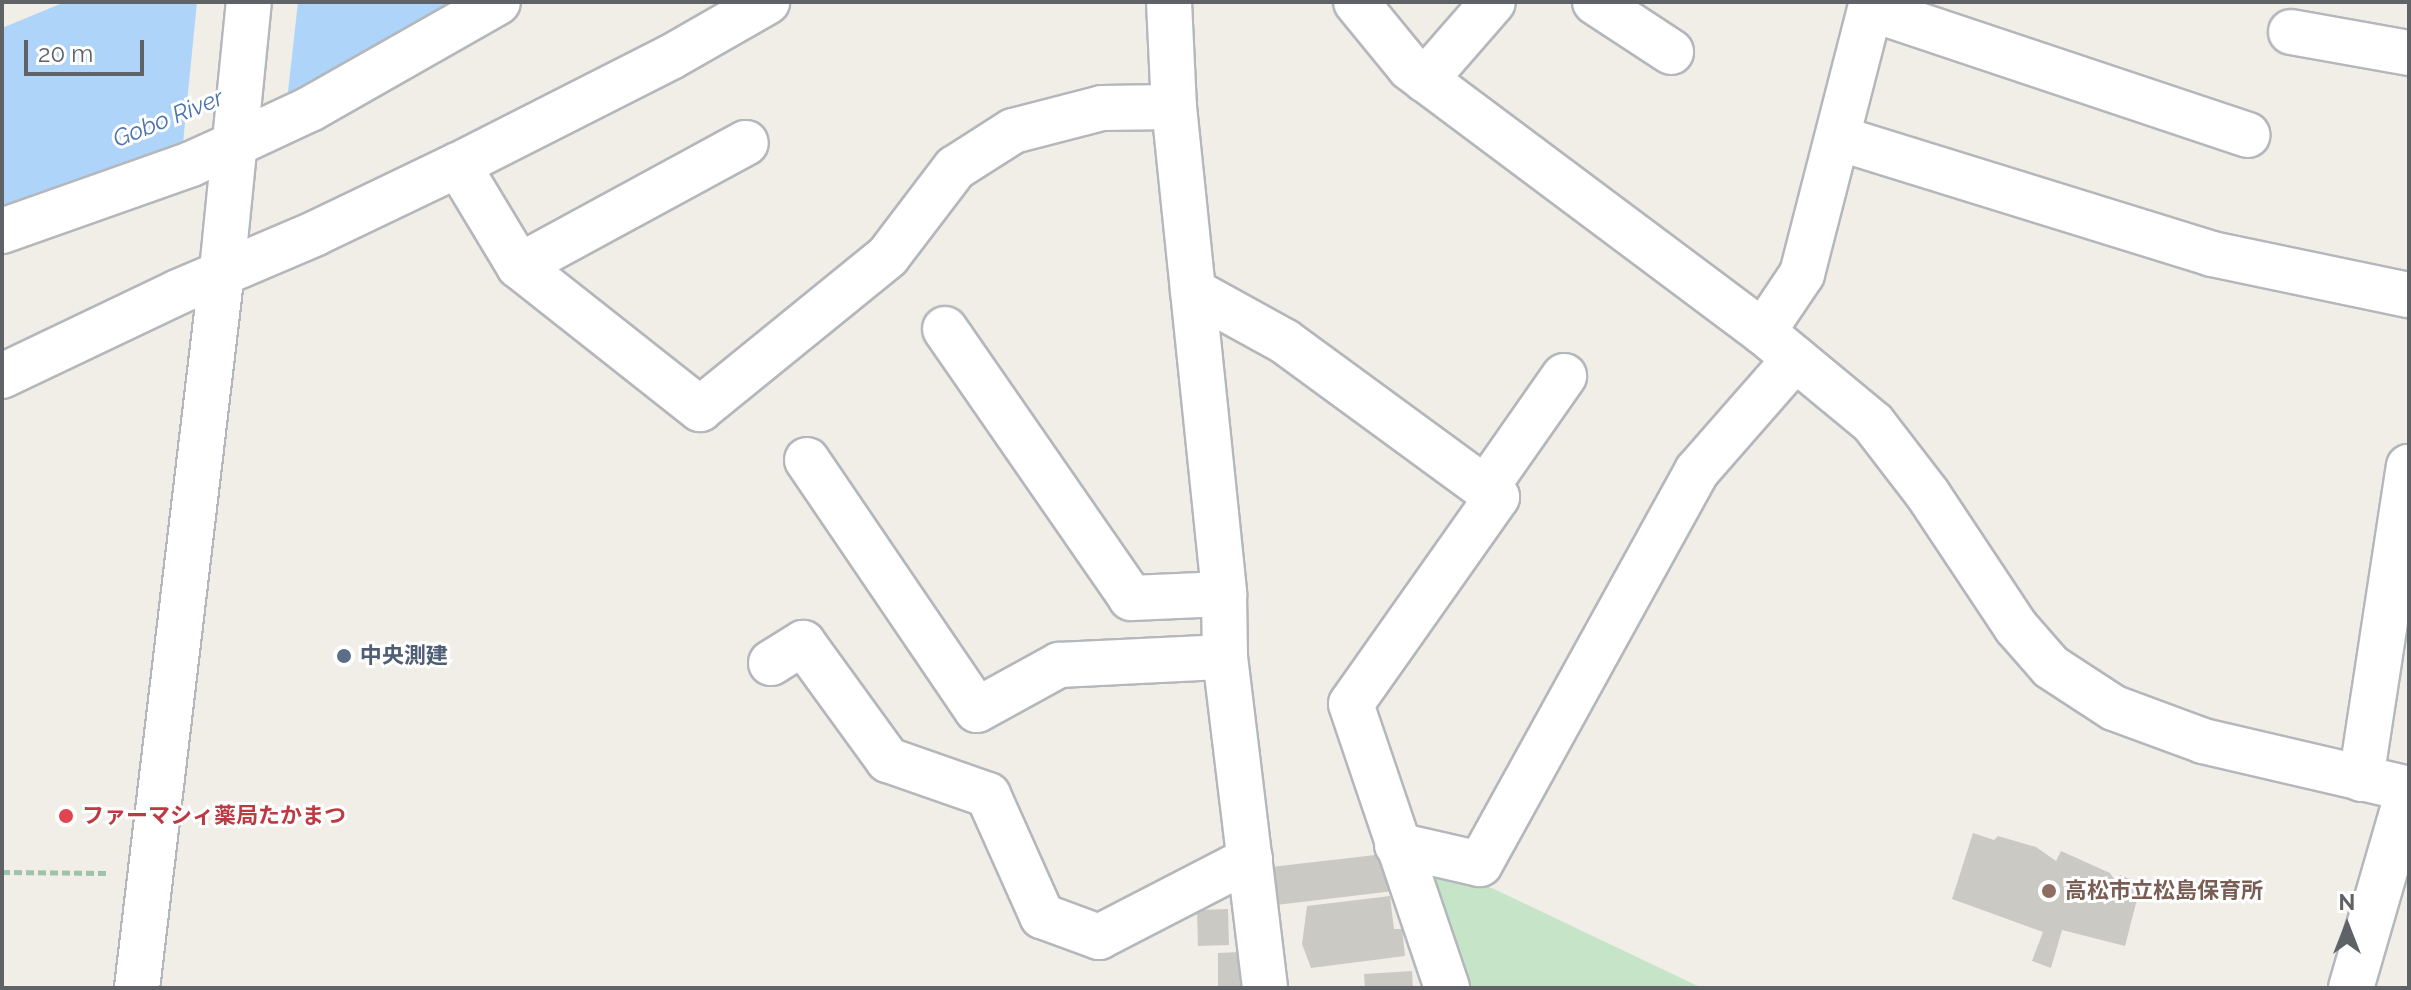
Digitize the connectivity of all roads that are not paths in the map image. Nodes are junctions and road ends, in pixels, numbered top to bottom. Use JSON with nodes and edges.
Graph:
{"nodes":[{"id":1,"x":249,"y":2,"type":"edge"},
{"id":2,"x":498,"y":2,"type":"edge"},
{"id":3,"x":767,"y":2,"type":"edge"},
{"id":4,"x":1169,"y":2,"type":"edge"},
{"id":5,"x":1356,"y":2,"type":"edge"},
{"id":6,"x":1493,"y":2,"type":"edge"},
{"id":7,"x":1595,"y":2,"type":"edge"},
{"id":8,"x":1871,"y":5,"type":"edge"},
{"id":9,"x":2291,"y":32,"type":"dead end"},
{"id":10,"x":1671,"y":52,"type":"dead end"},
{"id":11,"x":2409,"y":53,"type":"edge"},
{"id":12,"x":1425,"y":80,"type":"junction"},
{"id":13,"x":1174,"y":107,"type":"junction"},
{"id":14,"x":2248,"y":135,"type":"dead end"},
{"id":15,"x":1838,"y":138,"type":"junction"},
{"id":16,"x":236,"y":140,"type":"junction"},
{"id":17,"x":746,"y":143,"type":"dead end"},
{"id":18,"x":458,"y":165,"type":"junction"},
{"id":19,"x":2,"y":231,"type":"edge"},
{"id":20,"x":519,"y":266,"type":"junction"},
{"id":21,"x":222,"y":271,"type":"junction"},
{"id":22,"x":1193,"y":291,"type":"junction"},
{"id":23,"x":2409,"y":295,"type":"edge"},
{"id":24,"x":945,"y":329,"type":"dead end"},
{"id":25,"x":1779,"y":345,"type":"junction"},
{"id":26,"x":2,"y":376,"type":"edge"},
{"id":27,"x":1564,"y":376,"type":"dead end"},
{"id":28,"x":807,"y":460,"type":"dead end"},
{"id":29,"x":2409,"y":467,"type":"edge"},
{"id":30,"x":1485,"y":489,"type":"junction"},
{"id":31,"x":1224,"y":594,"type":"junction"},
{"id":32,"x":1225,"y":657,"type":"junction"},
{"id":33,"x":771,"y":663,"type":"dead end"},
{"id":34,"x":2361,"y":779,"type":"junction"},
{"id":35,"x":2409,"y":789,"type":"edge"},
{"id":36,"x":1397,"y":845,"type":"junction"},
{"id":37,"x":1250,"y":859,"type":"junction"},
{"id":38,"x":137,"y":988,"type":"edge"},
{"id":39,"x":1265,"y":988,"type":"edge"},
{"id":40,"x":1447,"y":988,"type":"edge"},
{"id":41,"x":2351,"y":988,"type":"edge"}],
"edges":[{"from":1,"to":16,"type":"street"},
{"from":2,"to":16,"type":"street"},
{"from":3,"to":18,"type":"street"},
{"from":4,"to":13,"type":"street"},
{"from":5,"to":12,"type":"street"},
{"from":6,"to":12,"type":"street"},
{"from":7,"to":10,"type":"street"},
{"from":8,"to":14,"type":"street"},
{"from":8,"to":15,"type":"street"},
{"from":9,"to":11,"type":"street"},
{"from":12,"to":25,"type":"street"},
{"from":13,"to":20,"type":"street"},
{"from":13,"to":22,"type":"street"},
{"from":15,"to":23,"type":"street"},
{"from":15,"to":25,"type":"street"},
{"from":16,"to":19,"type":"street"},
{"from":16,"to":21,"type":"street"},
{"from":17,"to":20,"type":"street"},
{"from":18,"to":20,"type":"street"},
{"from":18,"to":21,"type":"street"},
{"from":21,"to":26,"type":"street"},
{"from":21,"to":38,"type":"street"},
{"from":22,"to":30,"type":"street"},
{"from":22,"to":31,"type":"street"},
{"from":24,"to":31,"type":"street"},
{"from":25,"to":34,"type":"street"},
{"from":25,"to":36,"type":"street"},
{"from":27,"to":30,"type":"street"},
{"from":28,"to":32,"type":"street"},
{"from":29,"to":34,"type":"street"},
{"from":30,"to":36,"type":"street"},
{"from":31,"to":32,"type":"street"},
{"from":32,"to":37,"type":"street"},
{"from":33,"to":37,"type":"street"},
{"from":34,"to":35,"type":"street"},
{"from":35,"to":41,"type":"street"},
{"from":36,"to":40,"type":"street"},
{"from":37,"to":39,"type":"street"}]}
